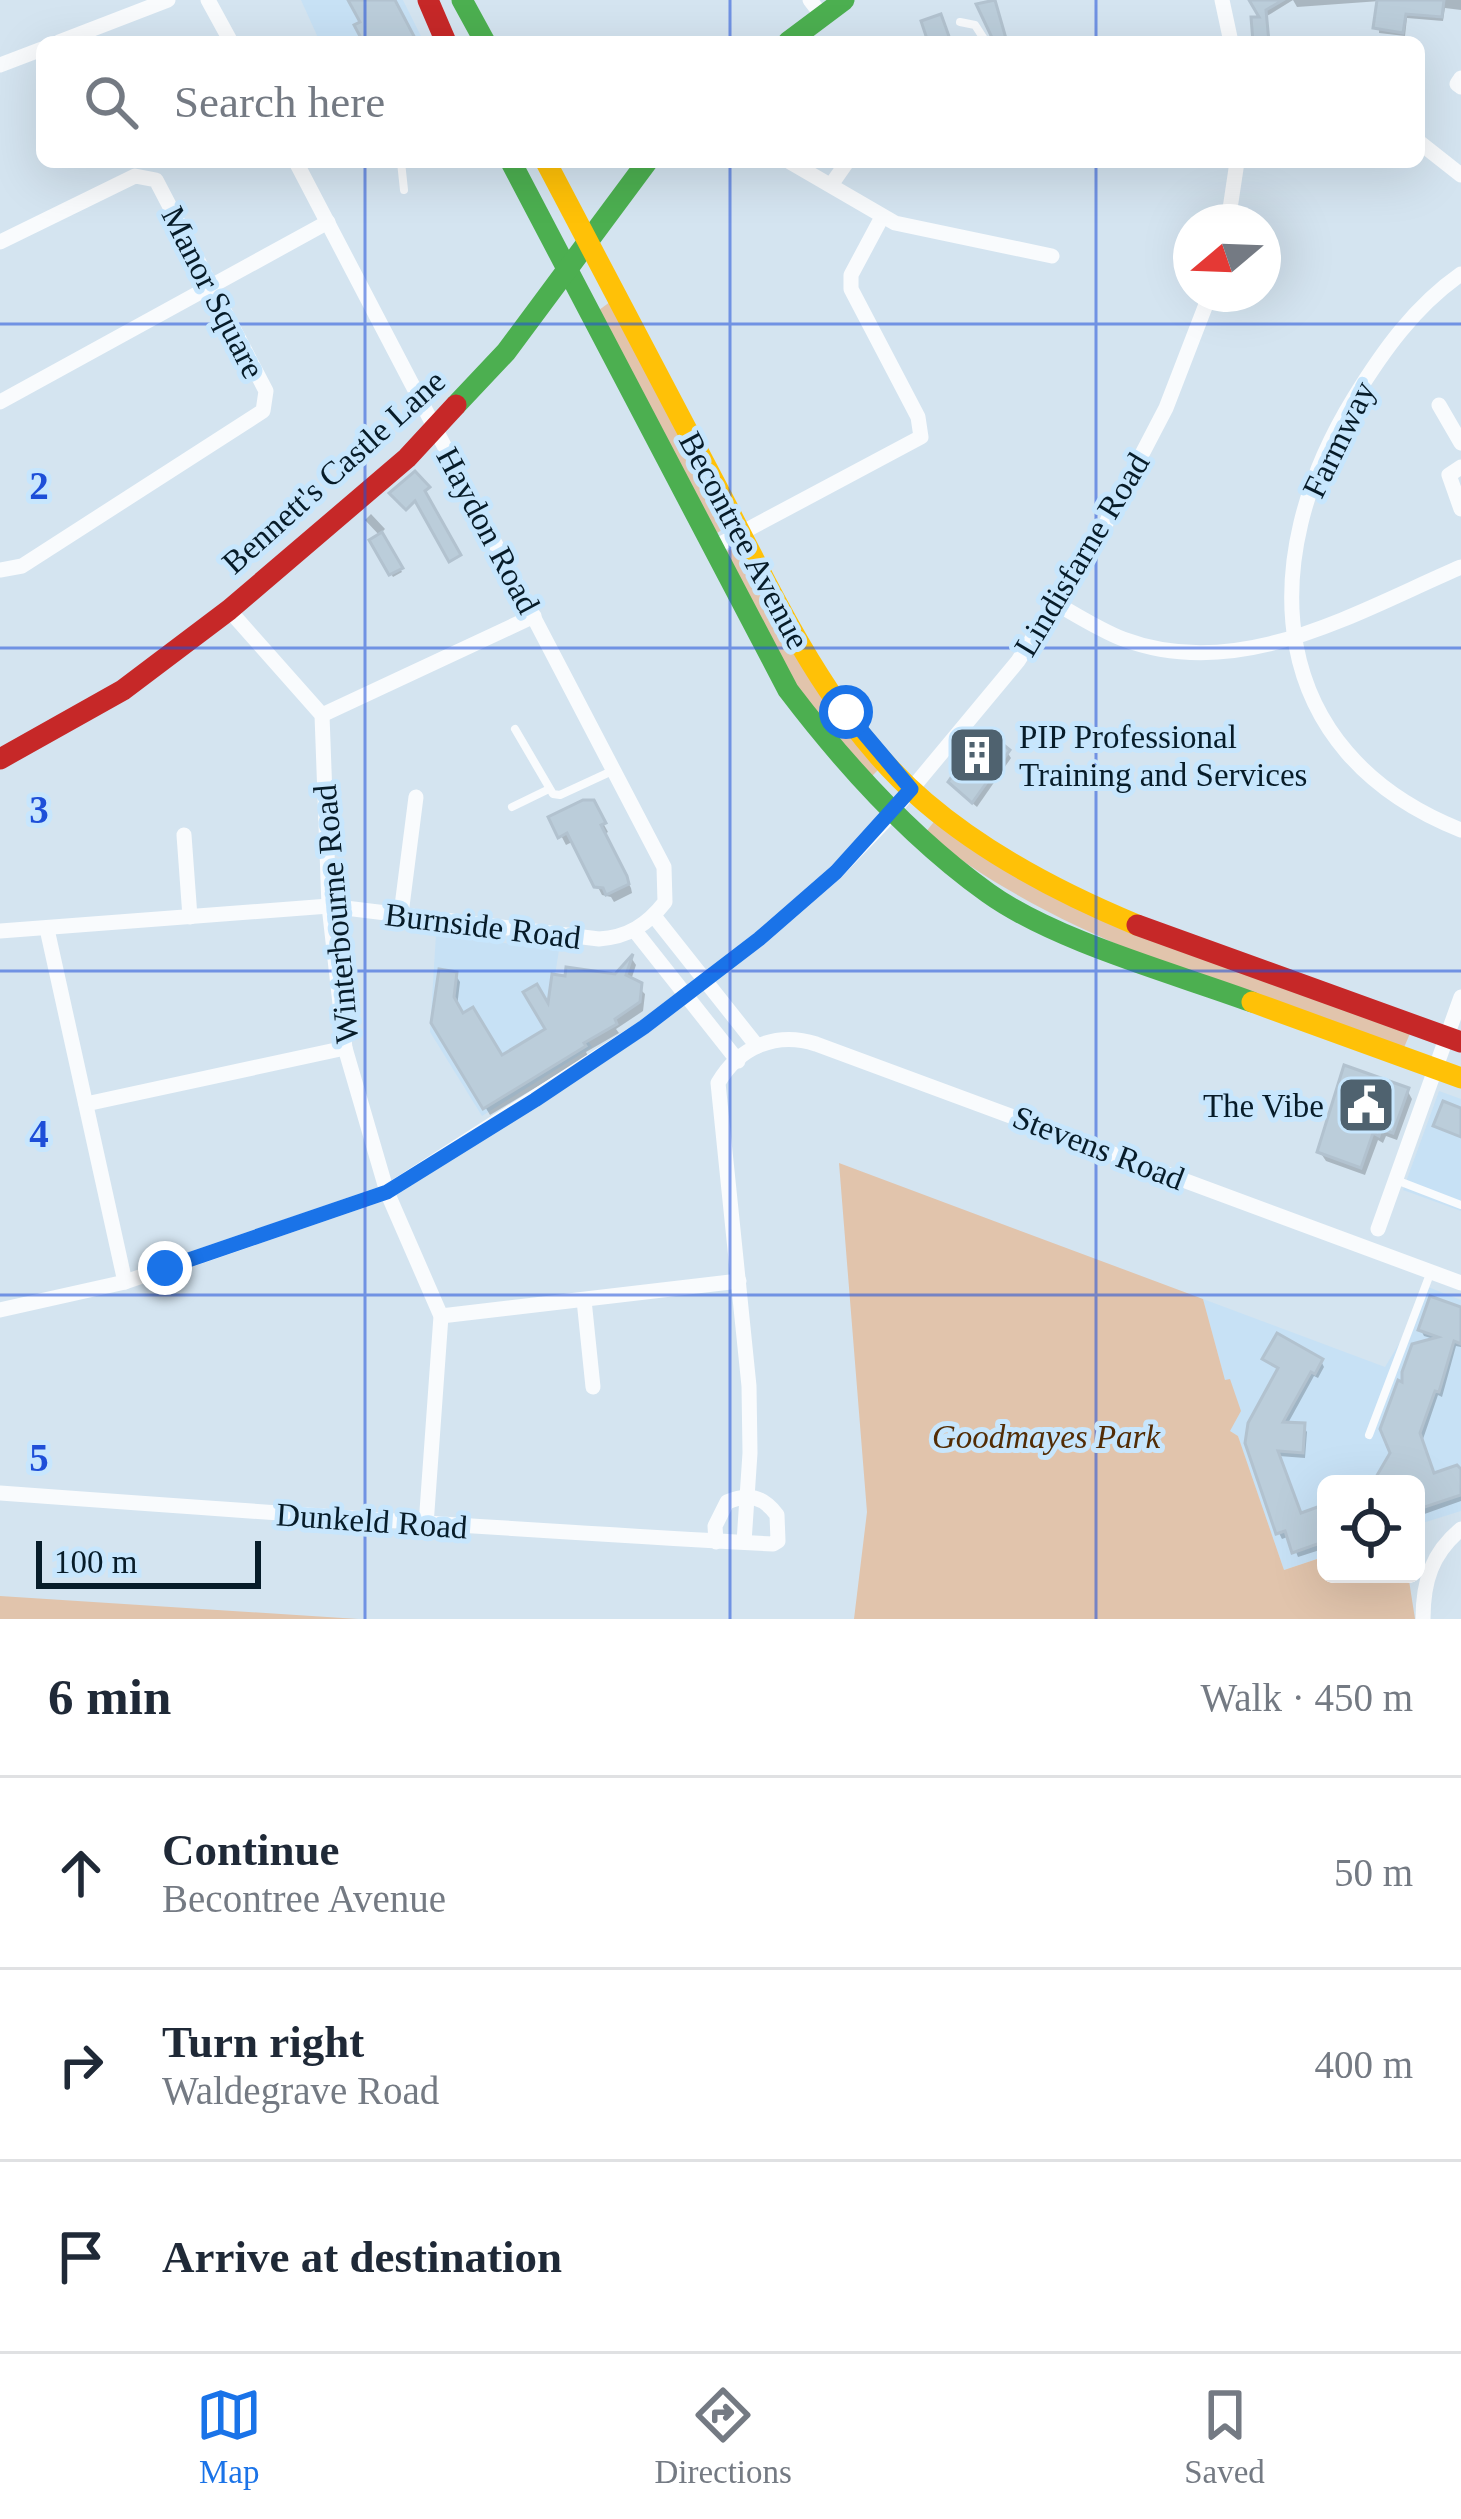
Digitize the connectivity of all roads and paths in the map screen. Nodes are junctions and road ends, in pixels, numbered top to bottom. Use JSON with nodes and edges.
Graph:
{"nodes":[{"id":1,"x":168,"y":0,"type":"edge"},
{"id":2,"x":208,"y":0,"type":"edge"},
{"id":3,"x":428,"y":0,"type":"edge"},
{"id":4,"x":462,"y":0,"type":"edge"},
{"id":5,"x":844,"y":0,"type":"edge"},
{"id":6,"x":1222,"y":0,"type":"edge"},
{"id":7,"x":816,"y":9,"type":"edge"},
{"id":8,"x":960,"y":22,"type":"dead end"},
{"id":9,"x":75,"y":36,"type":"edge"},
{"id":10,"x":228,"y":36,"type":"edge"},
{"id":11,"x":443,"y":36,"type":"edge"},
{"id":12,"x":482,"y":36,"type":"edge"},
{"id":13,"x":793,"y":36,"type":"edge"},
{"id":14,"x":984,"y":36,"type":"edge"},
{"id":15,"x":1230,"y":36,"type":"edge"},
{"id":16,"x":36,"y":51,"type":"edge"},
{"id":17,"x":0,"y":65,"type":"edge"},
{"id":18,"x":1425,"y":147,"type":"edge"},
{"id":19,"x":299,"y":168,"type":"edge"},
{"id":20,"x":402,"y":168,"type":"edge"},
{"id":21,"x":514,"y":168,"type":"edge"},
{"id":22,"x":549,"y":168,"type":"edge"},
{"id":23,"x":642,"y":168,"type":"edge"},
{"id":24,"x":801,"y":168,"type":"edge"},
{"id":25,"x":843,"y":168,"type":"edge"},
{"id":26,"x":1236,"y":168,"type":"edge"},
{"id":27,"x":1461,"y":175,"type":"edge"},
{"id":28,"x":831,"y":184,"type":"junction"},
{"id":29,"x":404,"y":190,"type":"dead end"},
{"id":30,"x":1231,"y":204,"type":"edge"},
{"id":31,"x":882,"y":218,"type":"junction"},
{"id":32,"x":328,"y":222,"type":"junction"},
{"id":33,"x":585,"y":241,"type":"junction"},
{"id":34,"x":0,"y":242,"type":"edge"},
{"id":35,"x":1052,"y":256,"type":"dead end"},
{"id":36,"x":568,"y":266,"type":"junction"},
{"id":37,"x":1461,"y":274,"type":"edge"},
{"id":38,"x":209,"y":285,"type":"junction"},
{"id":39,"x":1203,"y":312,"type":"edge"},
{"id":40,"x":0,"y":402,"type":"edge"},
{"id":41,"x":1439,"y":405,"type":"dead end"},
{"id":42,"x":436,"y":428,"type":"junction"},
{"id":43,"x":1461,"y":442,"type":"edge"},
{"id":44,"x":1461,"y":467,"type":"edge"},
{"id":45,"x":1461,"y":509,"type":"edge"},
{"id":46,"x":741,"y":533,"type":"junction"},
{"id":47,"x":711,"y":549,"type":"junction"},
{"id":48,"x":1461,"y":567,"type":"edge"},
{"id":49,"x":0,"y":570,"type":"edge"},
{"id":50,"x":1057,"y":604,"type":"junction"},
{"id":51,"x":229,"y":610,"type":"junction"},
{"id":52,"x":534,"y":616,"type":"junction"},
{"id":53,"x":1294,"y":638,"type":"junction"},
{"id":54,"x":322,"y":715,"type":"junction"},
{"id":55,"x":515,"y":729,"type":"dead end"},
{"id":56,"x":0,"y":759,"type":"edge"},
{"id":57,"x":614,"y":770,"type":"junction"},
{"id":58,"x":911,"y":789,"type":"junction"},
{"id":59,"x":548,"y":790,"type":"junction"},
{"id":60,"x":416,"y":796,"type":"dead end"},
{"id":61,"x":512,"y":807,"type":"dead end"},
{"id":62,"x":892,"y":812,"type":"junction"},
{"id":63,"x":1461,"y":830,"type":"edge"},
{"id":64,"x":184,"y":835,"type":"dead end"},
{"id":65,"x":328,"y":906,"type":"junction"},
{"id":66,"x":660,"y":909,"type":"junction"},
{"id":67,"x":401,"y":914,"type":"junction"},
{"id":68,"x":190,"y":917,"type":"junction"},
{"id":69,"x":47,"y":929,"type":"junction"},
{"id":70,"x":0,"y":931,"type":"edge"},
{"id":71,"x":635,"y":931,"type":"junction"},
{"id":72,"x":705,"y":980,"type":"junction"},
{"id":73,"x":686,"y":994,"type":"junction"},
{"id":74,"x":1461,"y":998,"type":"edge"},
{"id":75,"x":1454,"y":1039,"type":"edge"},
{"id":76,"x":757,"y":1046,"type":"junction"},
{"id":77,"x":345,"y":1048,"type":"junction"},
{"id":78,"x":738,"y":1061,"type":"junction"},
{"id":79,"x":1438,"y":1070,"type":"junction"},
{"id":80,"x":1461,"y":1078,"type":"edge"},
{"id":81,"x":86,"y":1104,"type":"junction"},
{"id":82,"x":1396,"y":1180,"type":"junction"},
{"id":83,"x":387,"y":1192,"type":"junction"},
{"id":84,"x":1461,"y":1205,"type":"edge"},
{"id":85,"x":1378,"y":1228,"type":"dead end"},
{"id":86,"x":1430,"y":1272,"type":"junction"},
{"id":87,"x":739,"y":1281,"type":"junction"},
{"id":88,"x":125,"y":1282,"type":"junction"},
{"id":89,"x":1461,"y":1283,"type":"edge"},
{"id":90,"x":584,"y":1300,"type":"junction"},
{"id":91,"x":0,"y":1310,"type":"edge"},
{"id":92,"x":442,"y":1316,"type":"junction"},
{"id":93,"x":593,"y":1388,"type":"dead end"},
{"id":94,"x":1369,"y":1435,"type":"dead end"},
{"id":95,"x":0,"y":1493,"type":"edge"},
{"id":96,"x":748,"y":1496,"type":"junction"},
{"id":97,"x":425,"y":1525,"type":"junction"},
{"id":98,"x":1461,"y":1528,"type":"edge"},
{"id":99,"x":716,"y":1542,"type":"junction"},
{"id":100,"x":745,"y":1542,"type":"junction"},
{"id":101,"x":1423,"y":1619,"type":"edge"}],
"edges":[{"from":1,"to":9,"type":"street"},
{"from":2,"to":10,"type":"street"},
{"from":3,"to":11,"type":"street"},
{"from":4,"to":12,"type":"street"},
{"from":5,"to":7,"type":"street"},
{"from":6,"to":15,"type":"street"},
{"from":7,"to":13,"type":"street"},
{"from":8,"to":14,"type":"lane"},
{"from":16,"to":17,"type":"street"},
{"from":18,"to":27,"type":"street"},
{"from":19,"to":32,"type":"street","name":"Haydon Road"},
{"from":20,"to":29,"type":"lane"},
{"from":21,"to":36,"type":"street","name":"Becontree Avenue"},
{"from":22,"to":33,"type":"street","name":"Becontree Avenue"},
{"from":23,"to":33,"type":"street","name":"Bennett's Castle Lane"},
{"from":24,"to":28,"type":"street"},
{"from":25,"to":28,"type":"street"},
{"from":26,"to":30,"type":"street"},
{"from":28,"to":31,"type":"street"},
{"from":31,"to":35,"type":"street"},
{"from":31,"to":46,"type":"street"},
{"from":32,"to":38,"type":"street"},
{"from":32,"to":42,"type":"street","name":"Haydon Road"},
{"from":33,"to":36,"type":"street","name":"Bennett's Castle Lane"},
{"from":33,"to":46,"type":"street","name":"Becontree Avenue"},
{"from":34,"to":38,"type":"street","name":"Manor Square"},
{"from":36,"to":42,"type":"street","name":"Bennett's Castle Lane"},
{"from":36,"to":47,"type":"street","name":"Becontree Avenue"},
{"from":37,"to":53,"type":"street","name":"Farmway"},
{"from":38,"to":40,"type":"street"},
{"from":38,"to":49,"type":"street","name":"Manor Square"},
{"from":39,"to":50,"type":"street","name":"Lindisfarne Road"},
{"from":41,"to":43,"type":"street"},
{"from":42,"to":51,"type":"street","name":"Bennett's Castle Lane"},
{"from":42,"to":52,"type":"street","name":"Haydon Road"},
{"from":44,"to":45,"type":"street"},
{"from":46,"to":47,"type":"street"},
{"from":46,"to":58,"type":"street","name":"Becontree Avenue"},
{"from":47,"to":62,"type":"street","name":"Becontree Avenue"},
{"from":48,"to":53,"type":"street"},
{"from":50,"to":53,"type":"street"},
{"from":50,"to":58,"type":"street","name":"Lindisfarne Road"},
{"from":51,"to":54,"type":"street"},
{"from":51,"to":56,"type":"street","name":"Bennett's Castle Lane"},
{"from":52,"to":54,"type":"street"},
{"from":52,"to":57,"type":"street","name":"Haydon Road"},
{"from":53,"to":63,"type":"street","name":"Farmway"},
{"from":54,"to":65,"type":"street","name":"Winterbourne Road"},
{"from":55,"to":59,"type":"lane"},
{"from":57,"to":59,"type":"lane"},
{"from":57,"to":66,"type":"street","name":"Haydon Road"},
{"from":58,"to":62,"type":"street","name":"Lindisfarne Road"},
{"from":58,"to":75,"type":"street","name":"Becontree Avenue"},
{"from":59,"to":61,"type":"lane"},
{"from":60,"to":67,"type":"street"},
{"from":62,"to":72,"type":"street","name":"Lindisfarne Road"},
{"from":62,"to":79,"type":"street","name":"Becontree Avenue"},
{"from":64,"to":68,"type":"street"},
{"from":65,"to":67,"type":"street","name":"Burnside Road"},
{"from":65,"to":68,"type":"street","name":"Burnside Road"},
{"from":65,"to":77,"type":"street","name":"Winterbourne Road"},
{"from":66,"to":71,"type":"street"},
{"from":66,"to":72,"type":"street"},
{"from":67,"to":71,"type":"street","name":"Burnside Road"},
{"from":68,"to":69,"type":"street","name":"Burnside Road"},
{"from":69,"to":70,"type":"street","name":"Burnside Road"},
{"from":69,"to":81,"type":"street"},
{"from":71,"to":73,"type":"street"},
{"from":72,"to":73,"type":"street","name":"Lindisfarne Road"},
{"from":72,"to":76,"type":"street"},
{"from":73,"to":78,"type":"street"},
{"from":73,"to":83,"type":"street","name":"Lindisfarne Road"},
{"from":74,"to":75,"type":"street"},
{"from":75,"to":79,"type":"street"},
{"from":76,"to":78,"type":"street"},
{"from":76,"to":86,"type":"street","name":"Stevens Road"},
{"from":77,"to":81,"type":"street"},
{"from":77,"to":83,"type":"street","name":"Winterbourne Road"},
{"from":78,"to":87,"type":"street"},
{"from":79,"to":80,"type":"street","name":"Becontree Avenue"},
{"from":79,"to":82,"type":"street"},
{"from":81,"to":88,"type":"street"},
{"from":82,"to":84,"type":"lane"},
{"from":82,"to":85,"type":"street"},
{"from":83,"to":88,"type":"street","name":"Lindisfarne Road"},
{"from":83,"to":92,"type":"street","name":"Winterbourne Road"},
{"from":86,"to":89,"type":"street","name":"Stevens Road"},
{"from":86,"to":94,"type":"lane"},
{"from":87,"to":90,"type":"street"},
{"from":87,"to":96,"type":"street"},
{"from":88,"to":91,"type":"street","name":"Lindisfarne Road"},
{"from":90,"to":92,"type":"street"},
{"from":90,"to":93,"type":"street"},
{"from":92,"to":97,"type":"street","name":"Winterbourne Road"},
{"from":95,"to":97,"type":"street","name":"Dunkeld Road"},
{"from":96,"to":99,"type":"street"},
{"from":96,"to":100,"type":"street"},
{"from":96,"to":100,"type":"street"},
{"from":97,"to":99,"type":"street","name":"Dunkeld Road"},
{"from":98,"to":101,"type":"street"},
{"from":99,"to":100,"type":"street","name":"Dunkeld Road"}]}
